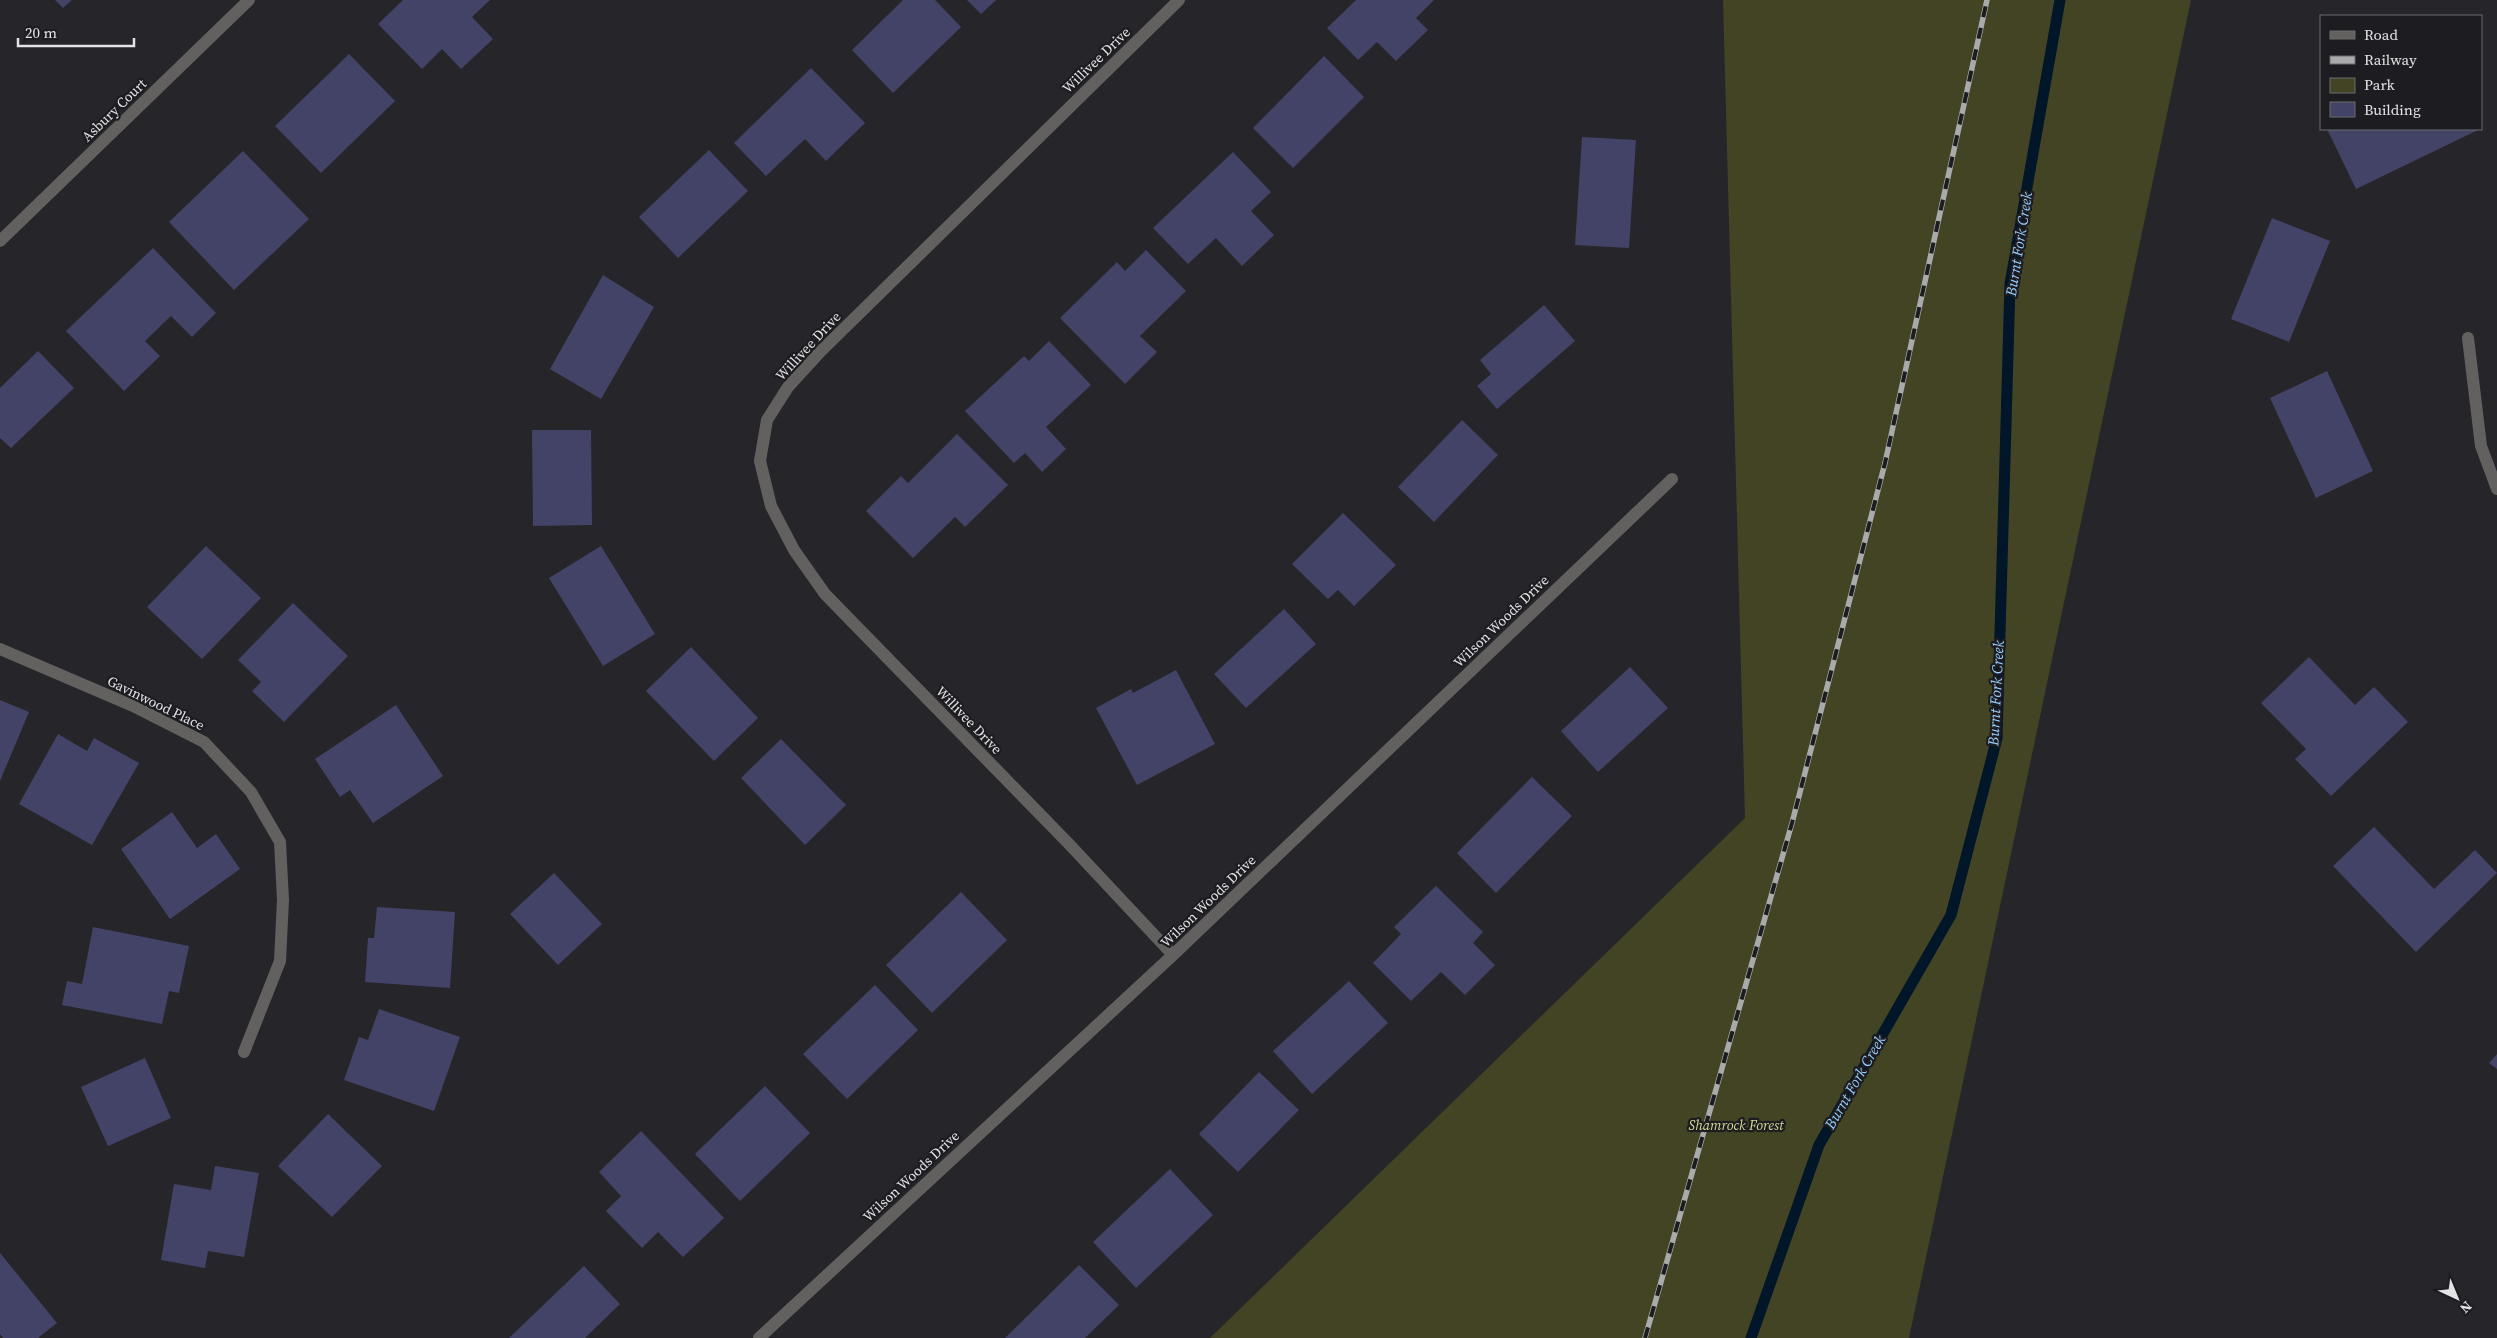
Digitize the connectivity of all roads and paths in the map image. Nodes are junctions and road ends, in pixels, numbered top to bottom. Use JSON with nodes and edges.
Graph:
{"nodes":[{"id":1,"x":248,"y":0,"type":"edge"},
{"id":2,"x":1178,"y":0,"type":"edge"},
{"id":3,"x":0,"y":241,"type":"edge"},
{"id":4,"x":2468,"y":338,"type":"dead end"},
{"id":5,"x":1672,"y":479,"type":"dead end"},
{"id":6,"x":2497,"y":489,"type":"edge"},
{"id":7,"x":0,"y":649,"type":"edge"},
{"id":8,"x":1173,"y":955,"type":"junction"},
{"id":9,"x":244,"y":1052,"type":"dead end"},
{"id":10,"x":759,"y":1338,"type":"edge"}],
"edges":[{"from":1,"to":3,"type":"street","name":"Asbury Court"},
{"from":2,"to":8,"type":"street","name":"Willivee Drive"},
{"from":4,"to":6,"type":"street"},
{"from":5,"to":8,"type":"street","name":"Wilson Woods Drive"},
{"from":7,"to":9,"type":"street","name":"Gavinwood Place"},
{"from":8,"to":10,"type":"street","name":"Wilson Woods Drive"}]}
